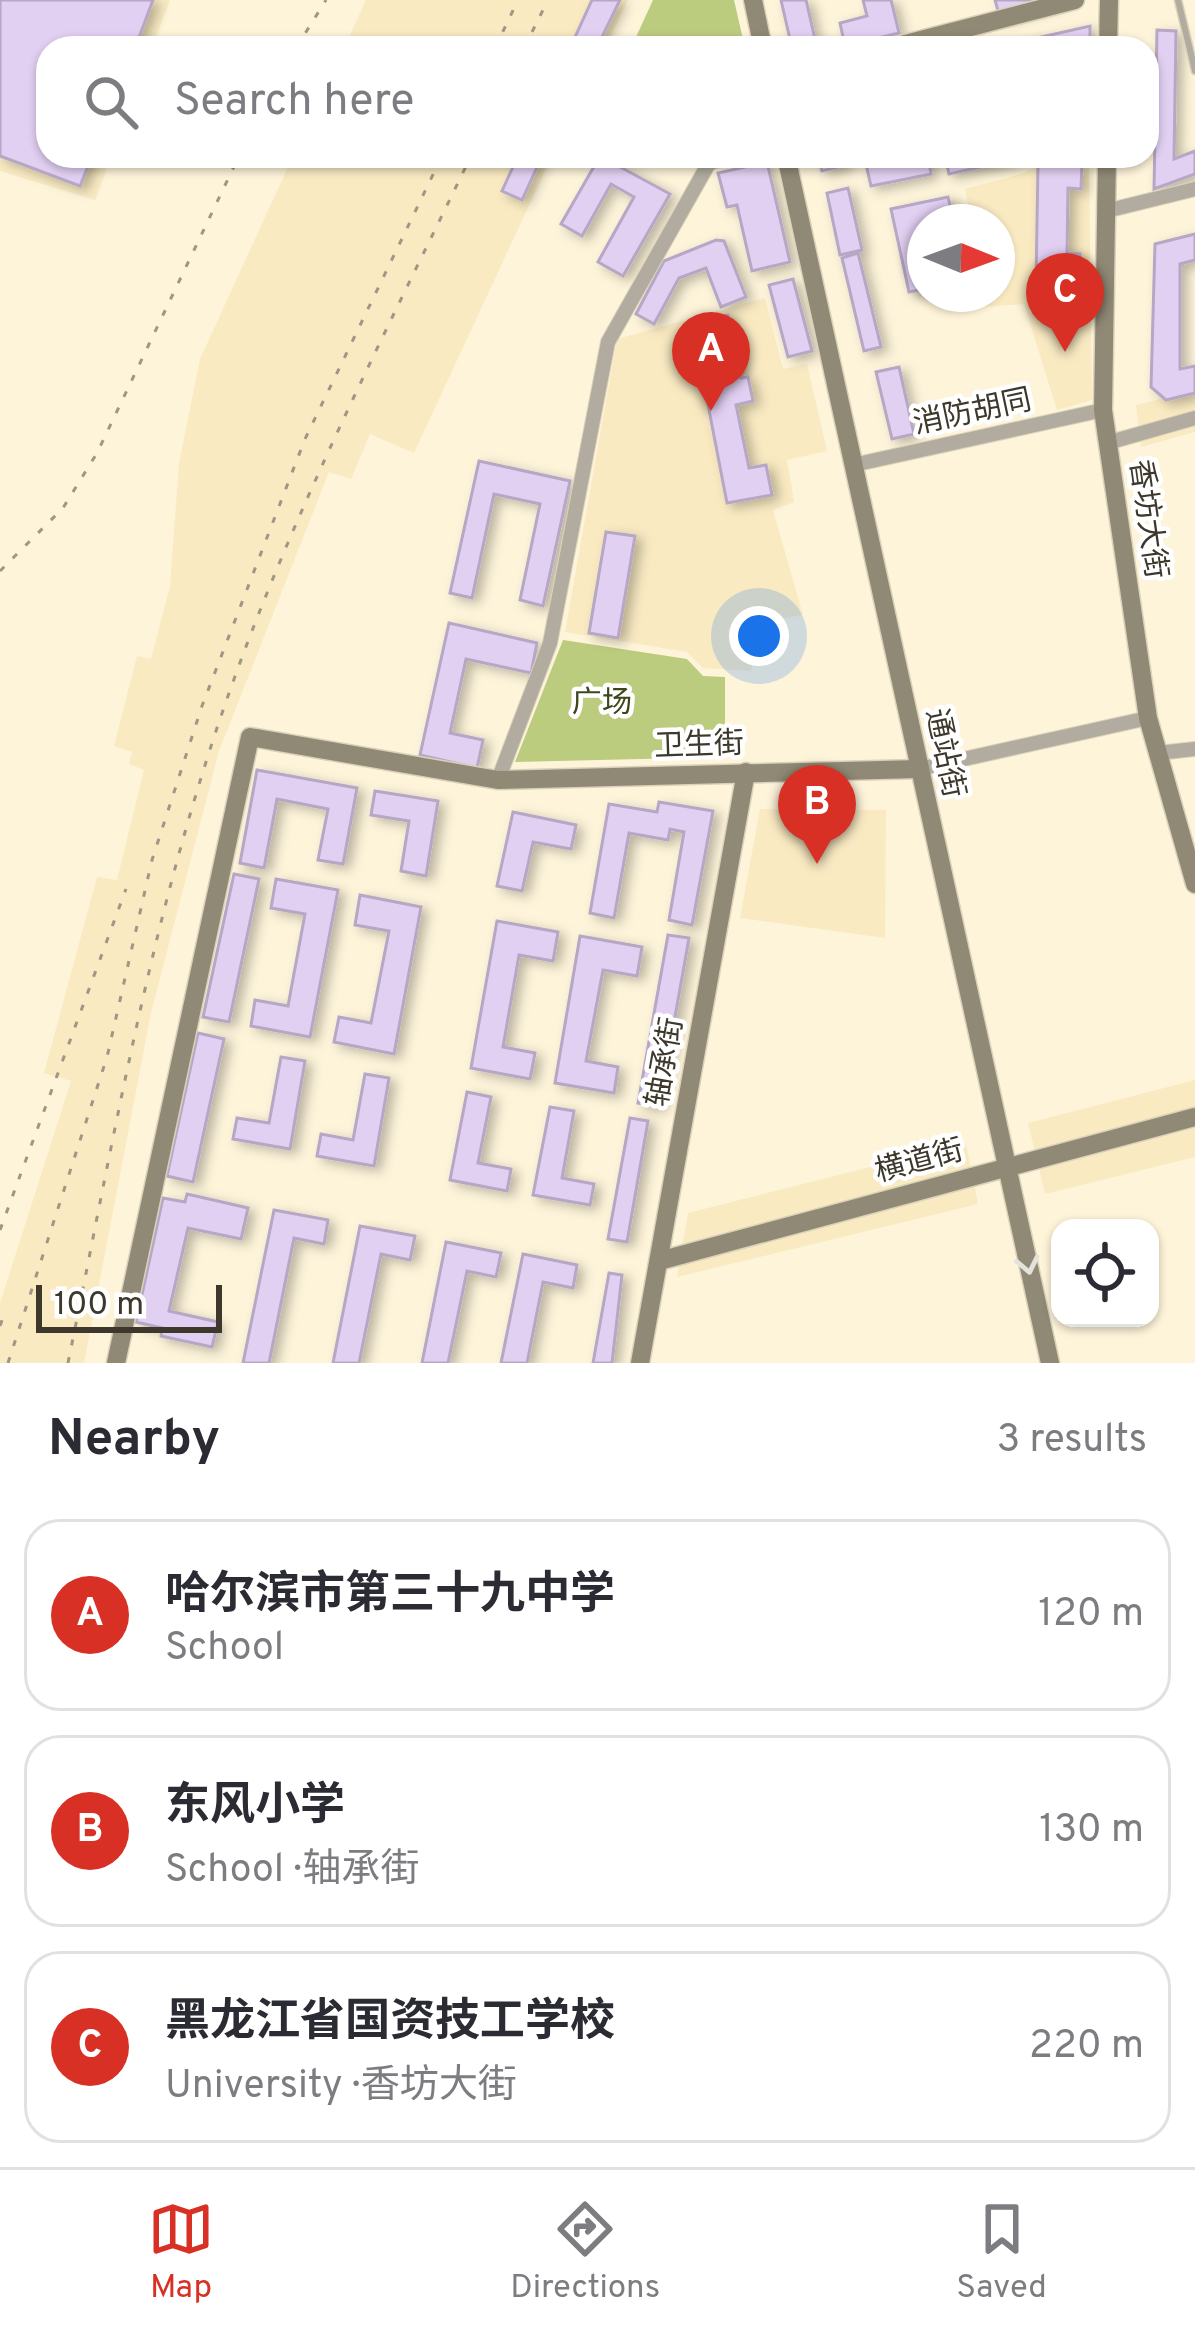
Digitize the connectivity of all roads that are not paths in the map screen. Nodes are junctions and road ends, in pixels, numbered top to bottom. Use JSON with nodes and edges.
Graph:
{"nodes":[{"id":1,"x":753,"y":0,"type":"edge"},
{"id":2,"x":1075,"y":0,"type":"edge"},
{"id":3,"x":1108,"y":0,"type":"edge"},
{"id":4,"x":1178,"y":0,"type":"edge"},
{"id":5,"x":760,"y":36,"type":"edge"},
{"id":6,"x":936,"y":36,"type":"edge"},
{"id":7,"x":1108,"y":36,"type":"edge"},
{"id":8,"x":1195,"y":71,"type":"edge"},
{"id":9,"x":697,"y":168,"type":"edge"},
{"id":10,"x":789,"y":168,"type":"edge"},
{"id":11,"x":1107,"y":168,"type":"edge"},
{"id":12,"x":1195,"y":189,"type":"edge"},
{"id":13,"x":1106,"y":211,"type":"junction"},
{"id":14,"x":1103,"y":410,"type":"junction"},
{"id":15,"x":1195,"y":418,"type":"edge"},
{"id":16,"x":1107,"y":443,"type":"junction"},
{"id":17,"x":853,"y":465,"type":"junction"},
{"id":18,"x":1148,"y":718,"type":"junction"},
{"id":19,"x":1195,"y":749,"type":"edge"},
{"id":20,"x":1158,"y":753,"type":"junction"},
{"id":21,"x":919,"y":769,"type":"junction"},
{"id":22,"x":746,"y":772,"type":"junction"},
{"id":23,"x":498,"y":780,"type":"junction"},
{"id":24,"x":1195,"y":884,"type":"edge"},
{"id":25,"x":1195,"y":1117,"type":"edge"},
{"id":26,"x":1006,"y":1168,"type":"junction"},
{"id":27,"x":659,"y":1261,"type":"junction"},
{"id":28,"x":116,"y":1363,"type":"edge"},
{"id":29,"x":640,"y":1363,"type":"edge"},
{"id":30,"x":1050,"y":1363,"type":"edge"}],
"edges":[{"from":1,"to":5,"type":"street"},
{"from":2,"to":6,"type":"street"},
{"from":3,"to":7,"type":"street"},
{"from":4,"to":8,"type":"lane"},
{"from":9,"to":23,"type":"street"},
{"from":10,"to":17,"type":"street","name":"通站街"},
{"from":11,"to":13,"type":"street","name":"香坊大街"},
{"from":12,"to":13,"type":"street"},
{"from":13,"to":14,"type":"street","name":"香坊大街"},
{"from":14,"to":16,"type":"street","name":"香坊大街"},
{"from":14,"to":17,"type":"street","name":"消防胡同"},
{"from":15,"to":16,"type":"street"},
{"from":16,"to":18,"type":"street","name":"香坊大街"},
{"from":17,"to":21,"type":"street","name":"通站街"},
{"from":18,"to":20,"type":"street","name":"香坊大街"},
{"from":18,"to":21,"type":"street","name":"卫生街"},
{"from":19,"to":20,"type":"street"},
{"from":20,"to":24,"type":"street","name":"香坊大街"},
{"from":21,"to":22,"type":"street","name":"卫生街"},
{"from":21,"to":26,"type":"street","name":"通站街"},
{"from":22,"to":23,"type":"street","name":"卫生街"},
{"from":22,"to":27,"type":"street","name":"轴承街"},
{"from":23,"to":28,"type":"street","name":"卫生街"},
{"from":25,"to":26,"type":"street","name":"横道街"},
{"from":26,"to":27,"type":"street","name":"横道街"},
{"from":26,"to":30,"type":"street","name":"通站街","one_way":true},
{"from":27,"to":29,"type":"street","name":"轴承街"}]}
